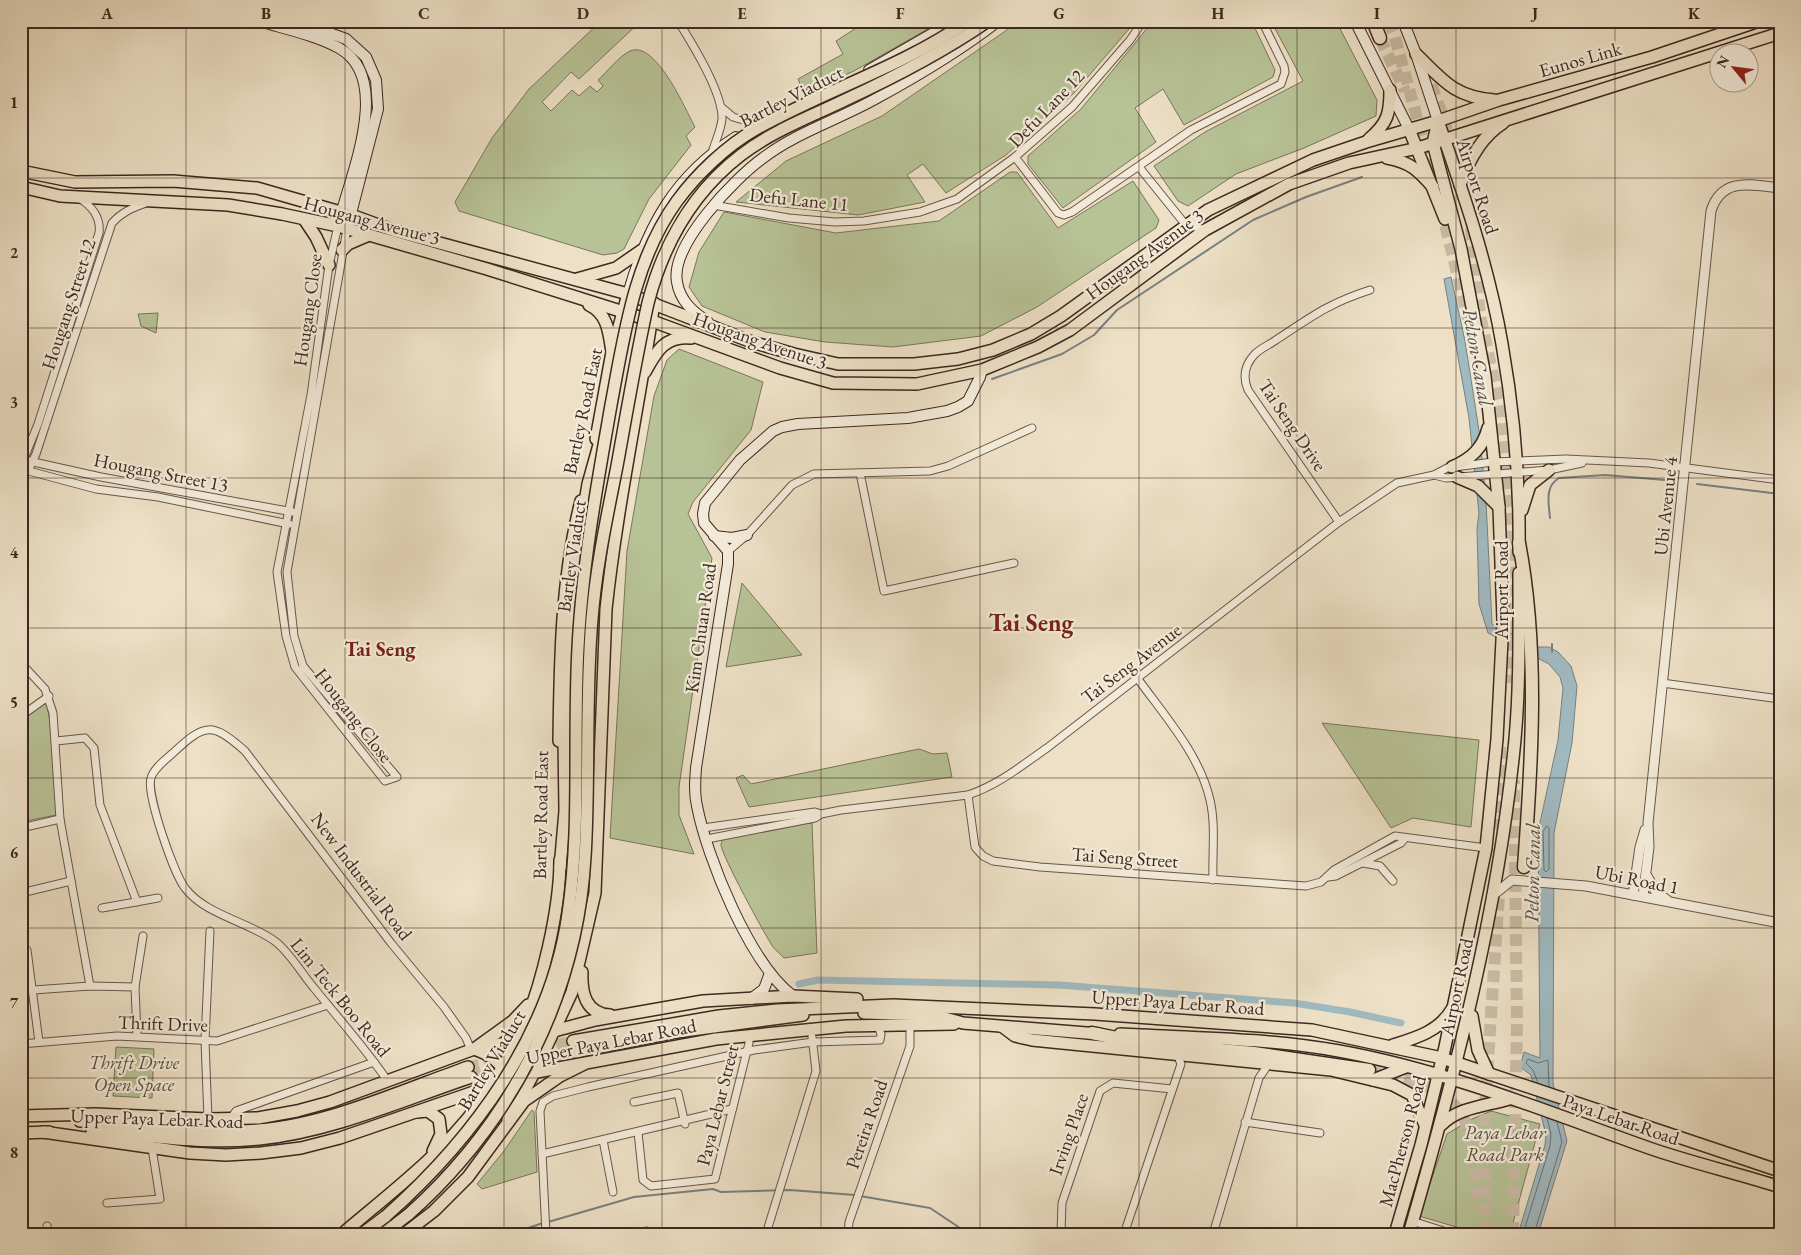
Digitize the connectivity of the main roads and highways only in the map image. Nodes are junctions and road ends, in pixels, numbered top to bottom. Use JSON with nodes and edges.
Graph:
{"nodes":[{"id":1,"x":259,"y":21,"type":"edge"},
{"id":2,"x":296,"y":21,"type":"edge"},
{"id":3,"x":954,"y":21,"type":"edge"},
{"id":4,"x":968,"y":21,"type":"edge"},
{"id":5,"x":988,"y":21,"type":"edge"},
{"id":6,"x":998,"y":21,"type":"edge"},
{"id":7,"x":1355,"y":21,"type":"edge"},
{"id":8,"x":1374,"y":21,"type":"edge"},
{"id":9,"x":1403,"y":21,"type":"edge"},
{"id":10,"x":1760,"y":21,"type":"edge"},
{"id":11,"x":278,"y":24,"type":"edge"},
{"id":12,"x":1780,"y":32,"type":"edge"},
{"id":13,"x":1380,"y":38,"type":"tunnel mouth"},
{"id":14,"x":898,"y":54,"type":"junction"},
{"id":15,"x":1416,"y":54,"type":"junction"},
{"id":16,"x":909,"y":79,"type":"junction"},
{"id":17,"x":1390,"y":90,"type":"junction"},
{"id":18,"x":1499,"y":100,"type":"junction"},
{"id":19,"x":1516,"y":116,"type":"junction"},
{"id":20,"x":1438,"y":122,"type":"junction"},
{"id":21,"x":1409,"y":129,"type":"junction"},
{"id":22,"x":741,"y":134,"type":"junction"},
{"id":23,"x":1444,"y":139,"type":"junction"},
{"id":24,"x":1366,"y":142,"type":"junction"},
{"id":25,"x":1433,"y":143,"type":"junction"},
{"id":26,"x":1418,"y":148,"type":"junction"},
{"id":27,"x":1384,"y":157,"type":"junction"},
{"id":28,"x":758,"y":162,"type":"junction"},
{"id":29,"x":21,"y":171,"type":"edge"},
{"id":30,"x":1460,"y":185,"type":"junction"},
{"id":31,"x":21,"y":187,"type":"edge"},
{"id":32,"x":1433,"y":187,"type":"junction"},
{"id":33,"x":346,"y":214,"type":"junction"},
{"id":34,"x":304,"y":219,"type":"junction"},
{"id":35,"x":342,"y":228,"type":"junction"},
{"id":36,"x":368,"y":235,"type":"junction"},
{"id":37,"x":1167,"y":238,"type":"junction"},
{"id":38,"x":1183,"y":246,"type":"junction"},
{"id":39,"x":342,"y":250,"type":"road end"},
{"id":40,"x":642,"y":250,"type":"junction"},
{"id":41,"x":329,"y":265,"type":"road end"},
{"id":42,"x":576,"y":279,"type":"junction"},
{"id":43,"x":568,"y":294,"type":"junction"},
{"id":44,"x":628,"y":294,"type":"junction"},
{"id":45,"x":654,"y":303,"type":"junction"},
{"id":46,"x":1473,"y":303,"type":"junction"},
{"id":47,"x":623,"y":312,"type":"junction"},
{"id":48,"x":652,"y":321,"type":"junction"},
{"id":49,"x":711,"y":324,"type":"junction"},
{"id":50,"x":705,"y":340,"type":"junction"},
{"id":51,"x":612,"y":352,"type":"junction"},
{"id":52,"x":982,"y":370,"type":"junction"},
{"id":53,"x":645,"y":372,"type":"junction"},
{"id":54,"x":962,"y":375,"type":"junction"},
{"id":55,"x":974,"y":388,"type":"junction"},
{"id":56,"x":610,"y":414,"type":"junction"},
{"id":57,"x":1490,"y":422,"type":"junction"},
{"id":58,"x":1549,"y":470,"type":"road end"},
{"id":59,"x":1499,"y":507,"type":"junction"},
{"id":60,"x":1518,"y":523,"type":"junction"},
{"id":61,"x":747,"y":535,"type":"road end"},
{"id":62,"x":714,"y":536,"type":"junction"},
{"id":63,"x":1520,"y":543,"type":"junction"},
{"id":64,"x":1524,"y":867,"type":"dead end"},
{"id":65,"x":560,"y":868,"type":"junction"},
{"id":66,"x":584,"y":948,"type":"junction"},
{"id":67,"x":770,"y":973,"type":"junction"},
{"id":68,"x":535,"y":994,"type":"junction"},
{"id":69,"x":792,"y":996,"type":"junction"},
{"id":70,"x":751,"y":998,"type":"junction"},
{"id":71,"x":1472,"y":1000,"type":"junction"},
{"id":72,"x":1455,"y":1003,"type":"junction"},
{"id":73,"x":893,"y":1005,"type":"junction"},
{"id":74,"x":627,"y":1015,"type":"junction"},
{"id":75,"x":963,"y":1023,"type":"junction"},
{"id":76,"x":1001,"y":1026,"type":"junction"},
{"id":77,"x":556,"y":1030,"type":"junction"},
{"id":78,"x":1092,"y":1033,"type":"junction"},
{"id":79,"x":517,"y":1041,"type":"junction"},
{"id":80,"x":1391,"y":1046,"type":"junction"},
{"id":81,"x":472,"y":1050,"type":"junction"},
{"id":82,"x":459,"y":1054,"type":"junction"},
{"id":83,"x":1442,"y":1058,"type":"junction"},
{"id":84,"x":1457,"y":1063,"type":"junction"},
{"id":85,"x":584,"y":1064,"type":"junction"},
{"id":86,"x":502,"y":1067,"type":"junction"},
{"id":87,"x":1406,"y":1067,"type":"junction"},
{"id":88,"x":535,"y":1071,"type":"junction"},
{"id":89,"x":1489,"y":1074,"type":"junction"},
{"id":90,"x":1371,"y":1075,"type":"junction"},
{"id":91,"x":1437,"y":1075,"type":"junction"},
{"id":92,"x":1452,"y":1079,"type":"junction"},
{"id":93,"x":509,"y":1080,"type":"junction"},
{"id":94,"x":492,"y":1086,"type":"junction"},
{"id":95,"x":479,"y":1090,"type":"junction"},
{"id":96,"x":1509,"y":1099,"type":"junction"},
{"id":97,"x":417,"y":1112,"type":"junction"},
{"id":98,"x":21,"y":1117,"type":"edge"},
{"id":99,"x":469,"y":1118,"type":"junction"},
{"id":100,"x":508,"y":1122,"type":"junction"},
{"id":101,"x":1425,"y":1127,"type":"junction"},
{"id":102,"x":1440,"y":1127,"type":"junction"},
{"id":103,"x":43,"y":1132,"type":"junction"},
{"id":104,"x":21,"y":1133,"type":"edge"},
{"id":105,"x":495,"y":1141,"type":"junction"},
{"id":106,"x":425,"y":1163,"type":"junction"},
{"id":107,"x":1778,"y":1169,"type":"edge"},
{"id":108,"x":1780,"y":1187,"type":"edge"},
{"id":109,"x":342,"y":1234,"type":"edge"},
{"id":110,"x":362,"y":1234,"type":"edge"},
{"id":111,"x":383,"y":1234,"type":"edge"},
{"id":112,"x":404,"y":1234,"type":"edge"},
{"id":113,"x":1395,"y":1234,"type":"edge"},
{"id":114,"x":1409,"y":1234,"type":"edge"}],
"edges":[{"from":1,"to":11,"type":"main road"},
{"from":2,"to":33,"type":"main road"},
{"from":3,"to":14,"type":"main road","name":"Bartley Road East"},
{"from":4,"to":56,"type":"main road","name":"Bartley Viaduct","bridge":true},
{"from":5,"to":111,"type":"main road","name":"Bartley Viaduct","bridge":true},
{"from":6,"to":16,"type":"main road"},
{"from":7,"to":17,"type":"main road","name":"Airport Road"},
{"from":8,"to":13,"type":"highway"},
{"from":9,"to":15,"type":"main road","name":"Airport Road"},
{"from":10,"to":18,"type":"main road","name":"Eunos Link"},
{"from":11,"to":33,"type":"main road"},
{"from":12,"to":19,"type":"main road","name":"Eunos Link"},
{"from":14,"to":16,"type":"main road"},
{"from":14,"to":22,"type":"main road","name":"Bartley Road East"},
{"from":15,"to":18,"type":"main road"},
{"from":15,"to":20,"type":"main road","name":"Airport Road"},
{"from":16,"to":28,"type":"main road"},
{"from":17,"to":21,"type":"main road","name":"Airport Road"},
{"from":17,"to":24,"type":"main road"},
{"from":18,"to":20,"type":"main road","name":"Eunos Link"},
{"from":19,"to":23,"type":"main road","name":"Eunos Link"},
{"from":19,"to":30,"type":"main road"},
{"from":20,"to":21,"type":"main road","name":"Eunos Link"},
{"from":20,"to":23,"type":"main road","name":"Airport Road"},
{"from":20,"to":25,"type":"main road","name":"Airport Road"},
{"from":21,"to":24,"type":"main road","name":"Hougang Avenue 3"},
{"from":21,"to":26,"type":"main road","name":"Airport Road"},
{"from":22,"to":28,"type":"main road"},
{"from":22,"to":40,"type":"main road","name":"Bartley Road East"},
{"from":23,"to":25,"type":"main road","name":"Hougang Avenue 3"},
{"from":23,"to":30,"type":"main road","name":"Airport Road"},
{"from":24,"to":37,"type":"main road","name":"Hougang Avenue 3"},
{"from":25,"to":26,"type":"main road","name":"Hougang Avenue 3"},
{"from":25,"to":46,"type":"main road","name":"Airport Road"},
{"from":26,"to":27,"type":"main road","name":"Hougang Avenue 3"},
{"from":26,"to":32,"type":"main road","name":"Airport Road"},
{"from":27,"to":32,"type":"main road"},
{"from":27,"to":38,"type":"main road","name":"Hougang Avenue 3"},
{"from":28,"to":49,"type":"main road"},
{"from":29,"to":33,"type":"main road","name":"Hougang Avenue 3"},
{"from":30,"to":60,"type":"main road","name":"Airport Road"},
{"from":31,"to":34,"type":"main road","name":"Hougang Avenue 3"},
{"from":32,"to":46,"type":"main road","name":"Airport Road"},
{"from":33,"to":35,"type":"main road"},
{"from":33,"to":42,"type":"main road","name":"Hougang Avenue 3"},
{"from":34,"to":35,"type":"main road","name":"Hougang Avenue 3"},
{"from":34,"to":41,"type":"main road"},
{"from":35,"to":36,"type":"main road","name":"Hougang Avenue 3"},
{"from":36,"to":39,"type":"main road"},
{"from":36,"to":43,"type":"main road","name":"Hougang Avenue 3"},
{"from":37,"to":38,"type":"main road"},
{"from":37,"to":49,"type":"main road","name":"Hougang Avenue 3"},
{"from":38,"to":52,"type":"main road","name":"Hougang Avenue 3"},
{"from":40,"to":42,"type":"main road"},
{"from":40,"to":44,"type":"main road","name":"Bartley Road East"},
{"from":42,"to":44,"type":"main road","name":"Hougang Avenue 3"},
{"from":43,"to":47,"type":"main road","name":"Hougang Avenue 3"},
{"from":43,"to":51,"type":"main road"},
{"from":44,"to":45,"type":"main road","name":"Hougang Avenue 3"},
{"from":44,"to":47,"type":"main road","name":"Bartley Road East"},
{"from":45,"to":48,"type":"main road"},
{"from":45,"to":49,"type":"main road","name":"Hougang Avenue 3"},
{"from":46,"to":57,"type":"main road","name":"Airport Road"},
{"from":47,"to":48,"type":"main road","name":"Hougang Avenue 3"},
{"from":47,"to":51,"type":"main road","name":"Bartley Road East"},
{"from":48,"to":50,"type":"main road","name":"Hougang Avenue 3"},
{"from":48,"to":53,"type":"main road"},
{"from":50,"to":53,"type":"main road"},
{"from":50,"to":54,"type":"main road","name":"Hougang Avenue 3"},
{"from":51,"to":65,"type":"main road","name":"Bartley Road East"},
{"from":52,"to":54,"type":"main road","name":"Hougang Avenue 3"},
{"from":52,"to":55,"type":"main road","name":"Kim Chuan Road"},
{"from":53,"to":66,"type":"main road"},
{"from":54,"to":55,"type":"main road"},
{"from":55,"to":62,"type":"main road","name":"Kim Chuan Road"},
{"from":56,"to":65,"type":"main road","bridge":true},
{"from":56,"to":110,"type":"main road","name":"Bartley Viaduct","bridge":true},
{"from":57,"to":59,"type":"main road","name":"Airport Road"},
{"from":57,"to":59,"type":"main road"},
{"from":58,"to":60,"type":"main road"},
{"from":59,"to":72,"type":"main road","name":"Airport Road"},
{"from":60,"to":63,"type":"main road","name":"Airport Road"},
{"from":61,"to":62,"type":"main road"},
{"from":62,"to":67,"type":"main road","name":"Kim Chuan Road"},
{"from":63,"to":64,"type":"highway"},
{"from":63,"to":71,"type":"main road","name":"Airport Road"},
{"from":65,"to":68,"type":"main road","name":"Bartley Road East"},
{"from":66,"to":74,"type":"main road"},
{"from":66,"to":77,"type":"main road"},
{"from":67,"to":69,"type":"main road","name":"Kim Chuan Road"},
{"from":67,"to":70,"type":"main road"},
{"from":68,"to":79,"type":"main road","name":"Bartley Road East"},
{"from":68,"to":81,"type":"main road"},
{"from":69,"to":70,"type":"main road","name":"Upper Paya Lebar Road"},
{"from":69,"to":73,"type":"main road","name":"Upper Paya Lebar Road"},
{"from":70,"to":74,"type":"main road","name":"Upper Paya Lebar Road"},
{"from":71,"to":84,"type":"main road","name":"Airport Road"},
{"from":71,"to":89,"type":"main road"},
{"from":72,"to":80,"type":"main road"},
{"from":72,"to":83,"type":"main road","name":"Airport Road"},
{"from":73,"to":75,"type":"main road","name":"Upper Paya Lebar Road"},
{"from":73,"to":80,"type":"main road","name":"Upper Paya Lebar Road"},
{"from":74,"to":77,"type":"main road","name":"Upper Paya Lebar Road"},
{"from":75,"to":76,"type":"main road","name":"Upper Paya Lebar Road"},
{"from":75,"to":85,"type":"main road","name":"Upper Paya Lebar Road"},
{"from":76,"to":78,"type":"main road","name":"Upper Paya Lebar Road"},
{"from":76,"to":90,"type":"main road"},
{"from":77,"to":79,"type":"main road","name":"Upper Paya Lebar Road"},
{"from":77,"to":88,"type":"main road"},
{"from":78,"to":87,"type":"main road","name":"Upper Paya Lebar Road"},
{"from":78,"to":90,"type":"highway"},
{"from":79,"to":81,"type":"main road","name":"Upper Paya Lebar Road"},
{"from":79,"to":86,"type":"main road","name":"Bartley Road East"},
{"from":80,"to":83,"type":"main road","name":"Upper Paya Lebar Road"},
{"from":81,"to":82,"type":"main road","name":"Upper Paya Lebar Road"},
{"from":81,"to":86,"type":"main road"},
{"from":82,"to":95,"type":"main road"},
{"from":82,"to":98,"type":"main road","name":"Upper Paya Lebar Road"},
{"from":83,"to":84,"type":"main road","name":"Upper Paya Lebar Road"},
{"from":83,"to":91,"type":"main road","name":"MacPherson Road"},
{"from":84,"to":89,"type":"main road","name":"Paya Lebar Road"},
{"from":84,"to":92,"type":"main road","name":"MacPherson Road"},
{"from":85,"to":88,"type":"main road","name":"Upper Paya Lebar Road"},
{"from":85,"to":100,"type":"main road"},
{"from":86,"to":93,"type":"main road"},
{"from":86,"to":94,"type":"main road","name":"Bartley Road East"},
{"from":87,"to":90,"type":"main road"},
{"from":87,"to":91,"type":"main road","name":"Upper Paya Lebar Road"},
{"from":88,"to":93,"type":"main road","name":"Upper Paya Lebar Road"},
{"from":88,"to":100,"type":"main road"},
{"from":89,"to":107,"type":"main road","name":"Paya Lebar Road"},
{"from":90,"to":101,"type":"main road"},
{"from":91,"to":92,"type":"main road","name":"Upper Paya Lebar Road"},
{"from":91,"to":101,"type":"main road","name":"MacPherson Road"},
{"from":92,"to":96,"type":"main road","name":"Paya Lebar Road"},
{"from":92,"to":102,"type":"main road","name":"MacPherson Road"},
{"from":93,"to":94,"type":"main road","name":"Upper Paya Lebar Road"},
{"from":93,"to":100,"type":"main road"},
{"from":94,"to":95,"type":"main road","name":"Upper Paya Lebar Road"},
{"from":94,"to":99,"type":"main road","name":"Bartley Road East"},
{"from":95,"to":97,"type":"main road","name":"Upper Paya Lebar Road"},
{"from":96,"to":102,"type":"main road"},
{"from":96,"to":108,"type":"main road","name":"Paya Lebar Road"},
{"from":97,"to":103,"type":"main road","name":"Upper Paya Lebar Road"},
{"from":97,"to":106,"type":"main road"},
{"from":98,"to":103,"type":"main road","name":"Upper Paya Lebar Road"},
{"from":99,"to":105,"type":"main road"},
{"from":99,"to":106,"type":"main road","name":"Bartley Road East"},
{"from":100,"to":105,"type":"main road"},
{"from":101,"to":113,"type":"main road","name":"MacPherson Road"},
{"from":102,"to":114,"type":"main road","name":"MacPherson Road"},
{"from":103,"to":104,"type":"main road","name":"Upper Paya Lebar Road"},
{"from":105,"to":112,"type":"main road"},
{"from":106,"to":109,"type":"main road"}]}
